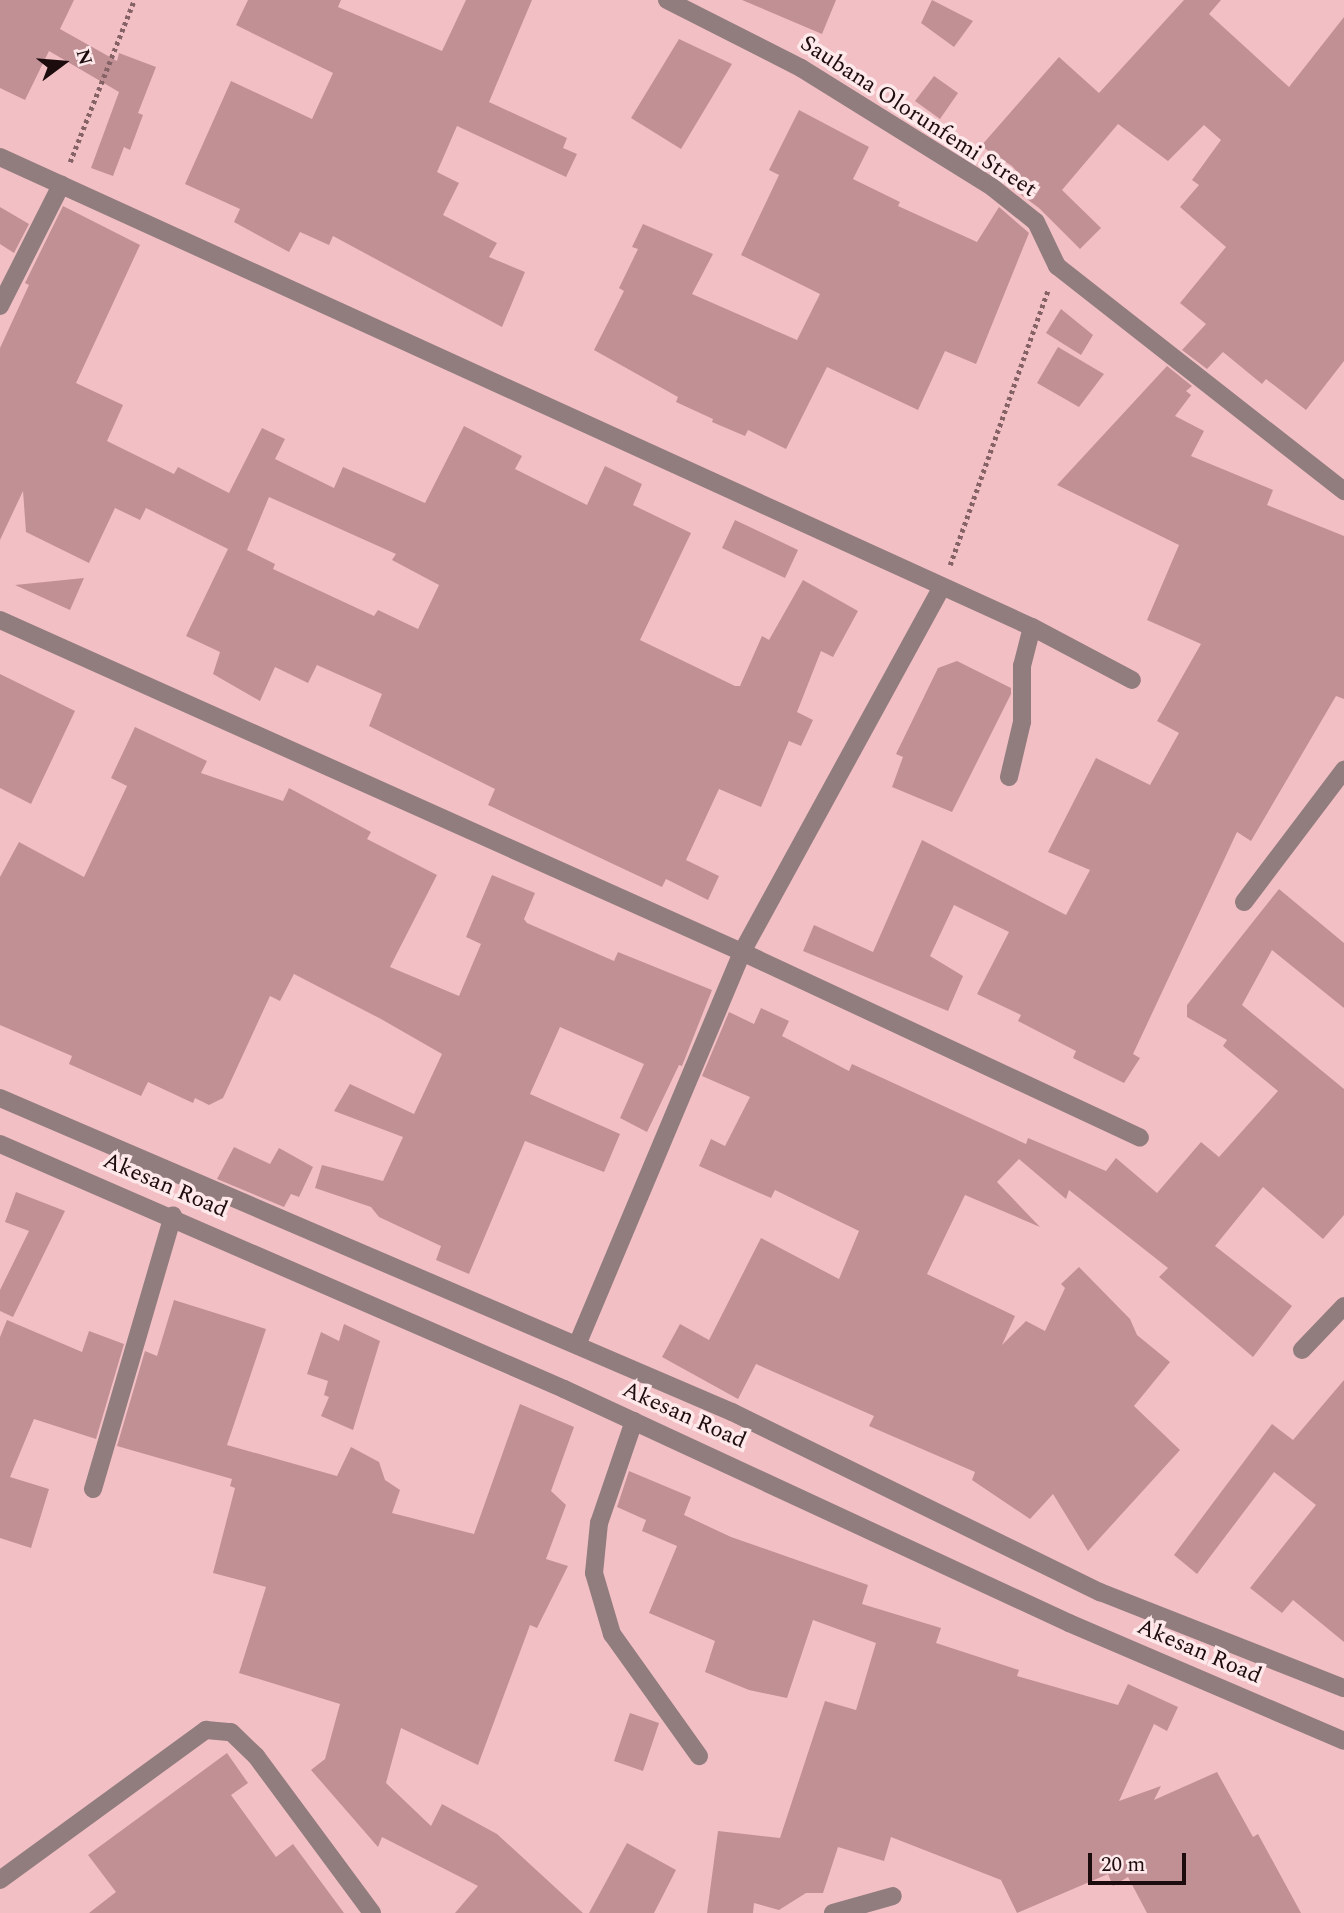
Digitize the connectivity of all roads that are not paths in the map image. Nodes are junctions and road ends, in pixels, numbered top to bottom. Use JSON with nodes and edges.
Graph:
{"nodes":[{"id":1,"x":667,"y":0,"type":"edge"},
{"id":2,"x":0,"y":157,"type":"edge"},
{"id":3,"x":61,"y":185,"type":"junction"},
{"id":4,"x":0,"y":306,"type":"edge"},
{"id":5,"x":1344,"y":491,"type":"edge"},
{"id":6,"x":942,"y":587,"type":"junction"},
{"id":7,"x":0,"y":620,"type":"edge"},
{"id":8,"x":1032,"y":627,"type":"junction"},
{"id":9,"x":1132,"y":680,"type":"dead end"},
{"id":10,"x":1344,"y":769,"type":"edge"},
{"id":11,"x":1009,"y":777,"type":"dead end"},
{"id":12,"x":1244,"y":902,"type":"dead end"},
{"id":13,"x":742,"y":952,"type":"junction"},
{"id":14,"x":0,"y":1098,"type":"edge"},
{"id":15,"x":1140,"y":1138,"type":"dead end"},
{"id":16,"x":0,"y":1144,"type":"edge"},
{"id":17,"x":173,"y":1215,"type":"junction"},
{"id":18,"x":1344,"y":1306,"type":"edge"},
{"id":19,"x":577,"y":1345,"type":"junction"},
{"id":20,"x":1302,"y":1350,"type":"dead end"},
{"id":21,"x":634,"y":1420,"type":"junction"},
{"id":22,"x":93,"y":1489,"type":"dead end"},
{"id":23,"x":1344,"y":1688,"type":"edge"},
{"id":24,"x":1344,"y":1741,"type":"edge"},
{"id":25,"x":699,"y":1756,"type":"dead end"},
{"id":26,"x":0,"y":1880,"type":"edge"},
{"id":27,"x":892,"y":1896,"type":"dead end"},
{"id":28,"x":372,"y":1913,"type":"edge"},
{"id":29,"x":833,"y":1913,"type":"edge"}],
"edges":[{"from":1,"to":5,"type":"street","name":"Saubana Olorunfemi Street"},
{"from":2,"to":3,"type":"street"},
{"from":3,"to":4,"type":"street"},
{"from":3,"to":6,"type":"street"},
{"from":6,"to":8,"type":"street"},
{"from":6,"to":13,"type":"street"},
{"from":7,"to":13,"type":"street"},
{"from":8,"to":9,"type":"street"},
{"from":8,"to":11,"type":"street"},
{"from":10,"to":12,"type":"street"},
{"from":13,"to":15,"type":"street"},
{"from":13,"to":19,"type":"street"},
{"from":14,"to":19,"type":"street","name":"Akesan Road"},
{"from":16,"to":17,"type":"street","name":"Akesan Road"},
{"from":17,"to":21,"type":"street","name":"Akesan Road"},
{"from":17,"to":22,"type":"street"},
{"from":18,"to":20,"type":"street"},
{"from":19,"to":23,"type":"street","name":"Akesan Road"},
{"from":21,"to":24,"type":"street","name":"Akesan Road"},
{"from":21,"to":25,"type":"street"},
{"from":26,"to":28,"type":"street"},
{"from":27,"to":29,"type":"street"}]}
